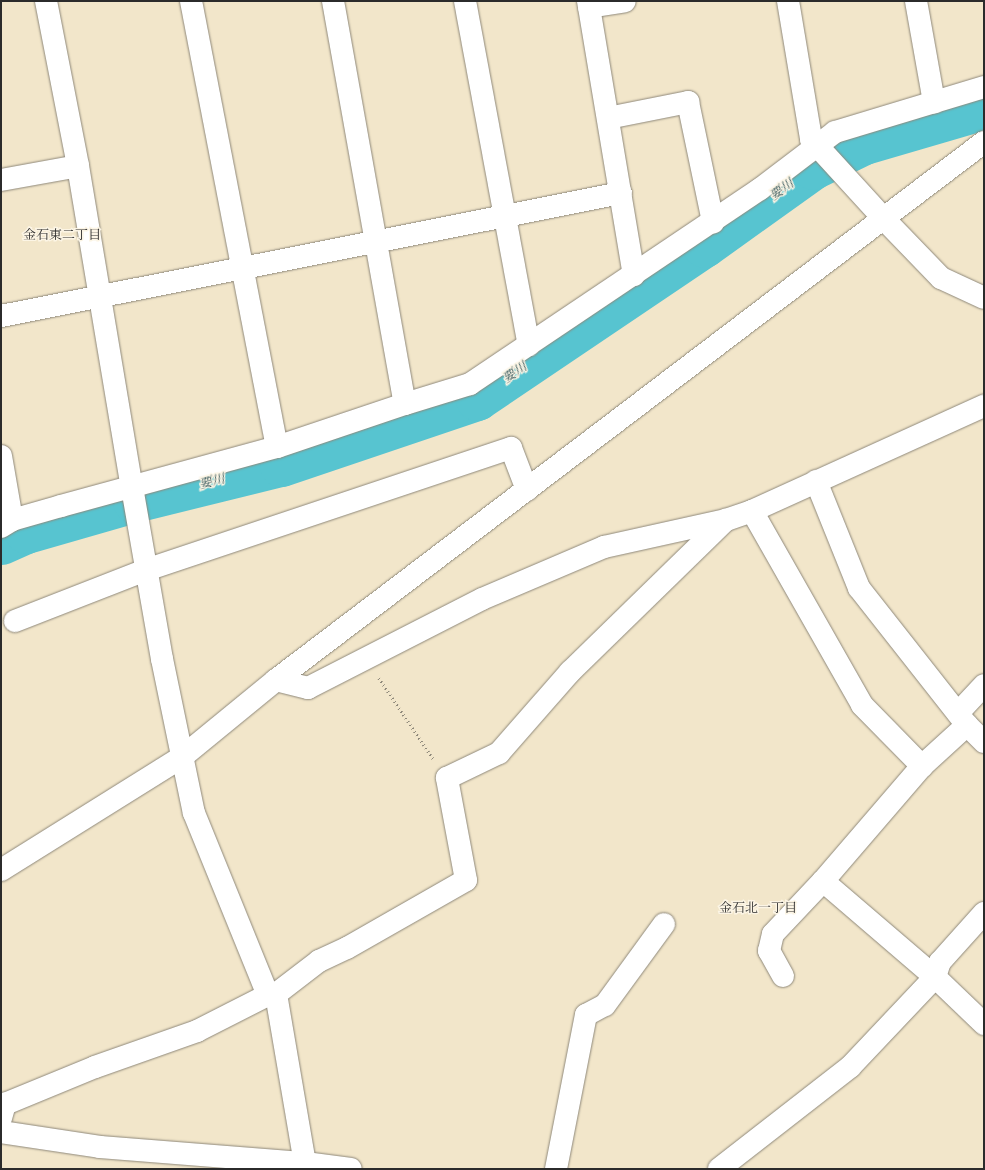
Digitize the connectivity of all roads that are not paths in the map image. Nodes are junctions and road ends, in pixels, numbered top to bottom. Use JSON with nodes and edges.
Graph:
{"nodes":[{"id":1,"x":46,"y":1,"type":"edge"},
{"id":2,"x":191,"y":1,"type":"edge"},
{"id":3,"x":333,"y":1,"type":"edge"},
{"id":4,"x":465,"y":1,"type":"edge"},
{"id":5,"x":625,"y":1,"type":"edge"},
{"id":6,"x":788,"y":1,"type":"edge"},
{"id":7,"x":916,"y":1,"type":"edge"},
{"id":8,"x":589,"y":4,"type":"edge"},
{"id":9,"x":984,"y":87,"type":"edge"},
{"id":10,"x":934,"y":102,"type":"junction"},
{"id":11,"x":608,"y":118,"type":"junction"},
{"id":12,"x":984,"y":142,"type":"edge"},
{"id":13,"x":819,"y":148,"type":"junction"},
{"id":14,"x":78,"y":166,"type":"junction"},
{"id":15,"x":1,"y":180,"type":"edge"},
{"id":16,"x":620,"y":193,"type":"junction"},
{"id":17,"x":505,"y":216,"type":"junction"},
{"id":18,"x":884,"y":219,"type":"junction"},
{"id":19,"x":713,"y":222,"type":"junction"},
{"id":20,"x":375,"y":242,"type":"junction"},
{"id":21,"x":241,"y":269,"type":"junction"},
{"id":22,"x":634,"y":275,"type":"junction"},
{"id":23,"x":101,"y":298,"type":"junction"},
{"id":24,"x":984,"y":298,"type":"edge"},
{"id":25,"x":1,"y":316,"type":"edge"},
{"id":26,"x":529,"y":345,"type":"junction"},
{"id":27,"x":405,"y":404,"type":"junction"},
{"id":28,"x":984,"y":406,"type":"edge"},
{"id":29,"x":277,"y":447,"type":"junction"},
{"id":30,"x":1,"y":456,"type":"edge"},
{"id":31,"x":816,"y":481,"type":"junction"},
{"id":32,"x":527,"y":490,"type":"junction"},
{"id":33,"x":134,"y":495,"type":"junction"},
{"id":34,"x":752,"y":511,"type":"junction"},
{"id":35,"x":726,"y":520,"type":"junction"},
{"id":36,"x":7,"y":524,"type":"edge"},
{"id":37,"x":146,"y":570,"type":"junction"},
{"id":38,"x":15,"y":621,"type":"dead end"},
{"id":39,"x":276,"y":680,"type":"junction"},
{"id":40,"x":984,"y":685,"type":"edge"},
{"id":41,"x":962,"y":719,"type":"junction"},
{"id":42,"x":984,"y":742,"type":"edge"},
{"id":43,"x":182,"y":757,"type":"junction"},
{"id":44,"x":922,"y":766,"type":"junction"},
{"id":45,"x":1,"y":870,"type":"edge"},
{"id":46,"x":823,"y":881,"type":"junction"},
{"id":47,"x":984,"y":913,"type":"edge"},
{"id":48,"x":664,"y":924,"type":"dead end"},
{"id":49,"x":783,"y":976,"type":"dead end"},
{"id":50,"x":935,"y":977,"type":"junction"},
{"id":51,"x":272,"y":995,"type":"junction"},
{"id":52,"x":984,"y":1024,"type":"edge"},
{"id":53,"x":1,"y":1118,"type":"edge"},
{"id":54,"x":1,"y":1132,"type":"edge"},
{"id":55,"x":304,"y":1163,"type":"junction"},
{"id":56,"x":351,"y":1169,"type":"edge"},
{"id":57,"x":556,"y":1169,"type":"edge"},
{"id":58,"x":719,"y":1169,"type":"edge"}],
"edges":[{"from":1,"to":14,"type":"street"},
{"from":2,"to":21,"type":"street"},
{"from":3,"to":20,"type":"street"},
{"from":4,"to":17,"type":"street"},
{"from":5,"to":8,"type":"street"},
{"from":6,"to":13,"type":"street"},
{"from":7,"to":10,"type":"street"},
{"from":8,"to":11,"type":"street"},
{"from":9,"to":10,"type":"street"},
{"from":10,"to":13,"type":"street"},
{"from":11,"to":16,"type":"street"},
{"from":11,"to":19,"type":"street"},
{"from":12,"to":18,"type":"street"},
{"from":13,"to":18,"type":"street"},
{"from":13,"to":19,"type":"street"},
{"from":14,"to":15,"type":"street"},
{"from":14,"to":23,"type":"street"},
{"from":16,"to":17,"type":"street"},
{"from":16,"to":22,"type":"street"},
{"from":17,"to":20,"type":"street"},
{"from":17,"to":26,"type":"street"},
{"from":18,"to":24,"type":"street"},
{"from":18,"to":32,"type":"street"},
{"from":19,"to":22,"type":"street"},
{"from":20,"to":21,"type":"street"},
{"from":20,"to":27,"type":"street"},
{"from":21,"to":23,"type":"street"},
{"from":21,"to":29,"type":"street"},
{"from":22,"to":26,"type":"street"},
{"from":23,"to":25,"type":"street"},
{"from":23,"to":33,"type":"street"},
{"from":26,"to":27,"type":"street"},
{"from":27,"to":29,"type":"street"},
{"from":28,"to":31,"type":"street"},
{"from":29,"to":33,"type":"street"},
{"from":30,"to":36,"type":"street"},
{"from":31,"to":34,"type":"street"},
{"from":31,"to":41,"type":"street"},
{"from":32,"to":37,"type":"street"},
{"from":32,"to":39,"type":"street"},
{"from":33,"to":36,"type":"street"},
{"from":33,"to":37,"type":"street"},
{"from":34,"to":35,"type":"street"},
{"from":34,"to":44,"type":"street"},
{"from":35,"to":39,"type":"street"},
{"from":35,"to":51,"type":"street"},
{"from":37,"to":38,"type":"street"},
{"from":37,"to":43,"type":"street"},
{"from":39,"to":43,"type":"street"},
{"from":40,"to":41,"type":"street"},
{"from":41,"to":42,"type":"street"},
{"from":41,"to":44,"type":"street"},
{"from":43,"to":45,"type":"street"},
{"from":43,"to":51,"type":"street"},
{"from":44,"to":46,"type":"street"},
{"from":46,"to":49,"type":"street"},
{"from":46,"to":50,"type":"street"},
{"from":47,"to":50,"type":"street"},
{"from":48,"to":57,"type":"street"},
{"from":50,"to":52,"type":"street"},
{"from":50,"to":58,"type":"street"},
{"from":51,"to":53,"type":"street"},
{"from":51,"to":55,"type":"street"},
{"from":54,"to":55,"type":"street"},
{"from":55,"to":56,"type":"street"}]}
